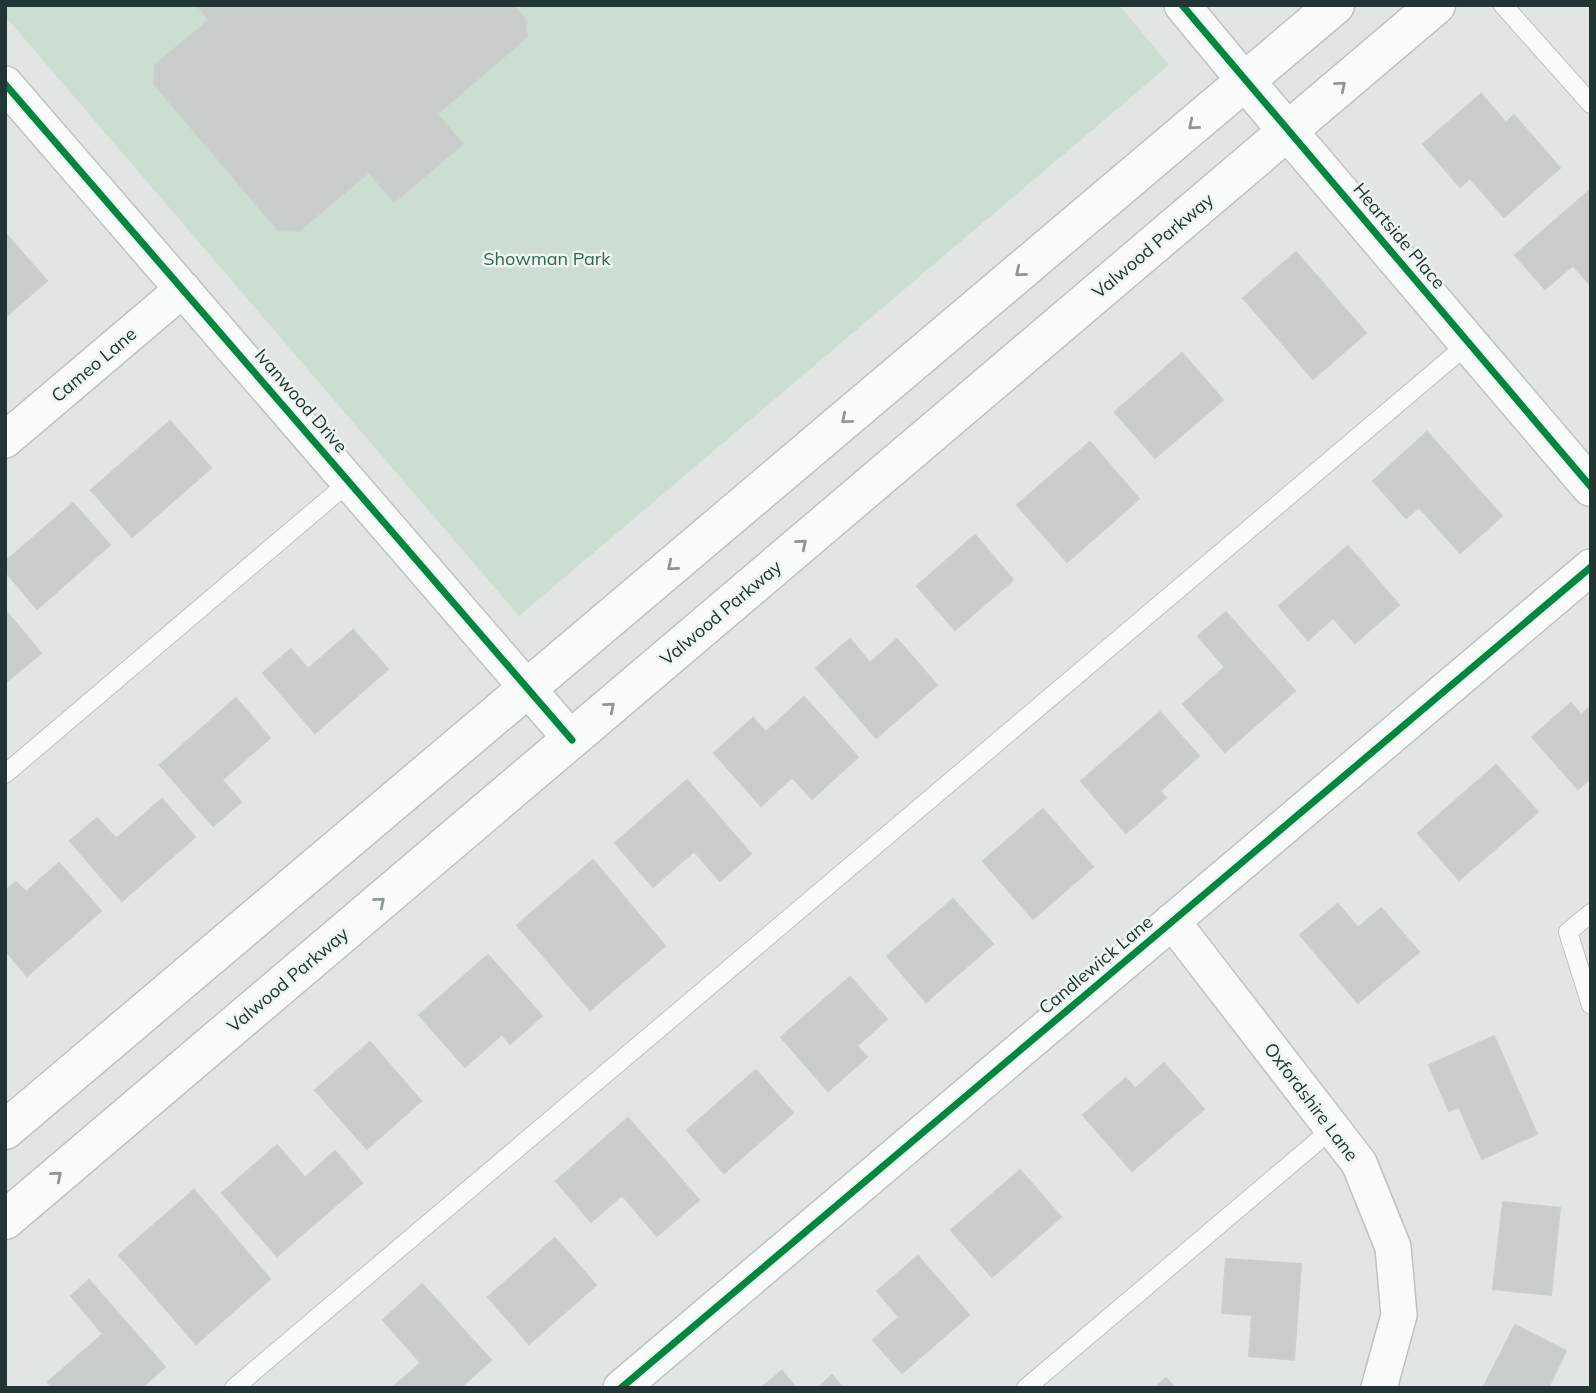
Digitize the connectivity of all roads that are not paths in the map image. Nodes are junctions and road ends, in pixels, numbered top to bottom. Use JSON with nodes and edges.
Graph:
{"nodes":[{"id":1,"x":1182,"y":5,"type":"edge"},
{"id":2,"x":1335,"y":5,"type":"edge"},
{"id":3,"x":1436,"y":5,"type":"edge"},
{"id":4,"x":1503,"y":5,"type":"edge"},
{"id":5,"x":1245,"y":81,"type":"junction"},
{"id":6,"x":8,"y":94,"type":"edge"},
{"id":7,"x":1591,"y":104,"type":"edge"},
{"id":8,"x":1289,"y":131,"type":"junction"},
{"id":9,"x":183,"y":289,"type":"junction"},
{"id":10,"x":1469,"y":343,"type":"junction"},
{"id":11,"x":5,"y":440,"type":"edge"},
{"id":12,"x":349,"y":482,"type":"junction"},
{"id":13,"x":1591,"y":487,"type":"edge"},
{"id":14,"x":1591,"y":567,"type":"edge"},
{"id":15,"x":527,"y":688,"type":"junction"},
{"id":16,"x":572,"y":740,"type":"junction"},
{"id":17,"x":5,"y":774,"type":"edge"},
{"id":18,"x":1591,"y":913,"type":"edge"},
{"id":19,"x":1172,"y":921,"type":"junction"},
{"id":20,"x":1591,"y":1005,"type":"edge"},
{"id":21,"x":1332,"y":1129,"type":"junction"},
{"id":22,"x":5,"y":1130,"type":"edge"},
{"id":23,"x":5,"y":1220,"type":"edge"},
{"id":24,"x":234,"y":1388,"type":"edge"},
{"id":25,"x":621,"y":1388,"type":"edge"},
{"id":26,"x":1026,"y":1388,"type":"edge"},
{"id":27,"x":1379,"y":1388,"type":"edge"}],
"edges":[{"from":1,"to":5,"type":"street","name":"Heartside Place"},
{"from":2,"to":5,"type":"main road"},
{"from":8,"to":3,"type":"main road","name":"Valwood Parkway","one_way":true},
{"from":4,"to":7,"type":"lane"},
{"from":5,"to":8,"type":"main road","name":"Heartside Place"},
{"from":5,"to":15,"type":"main road","one_way":true},
{"from":6,"to":9,"type":"street","name":"Ivanwood Drive"},
{"from":8,"to":10,"type":"main road","name":"Heartside Place"},
{"from":16,"to":8,"type":"main road","name":"Valwood Parkway","one_way":true},
{"from":9,"to":11,"type":"street","name":"Cameo Lane"},
{"from":9,"to":12,"type":"street","name":"Ivanwood Drive"},
{"from":10,"to":13,"type":"main road","name":"Heartside Place"},
{"from":10,"to":24,"type":"lane"},
{"from":12,"to":15,"type":"street","name":"Ivanwood Drive"},
{"from":12,"to":17,"type":"lane"},
{"from":14,"to":19,"type":"street","name":"Candlewick Lane"},
{"from":15,"to":16,"type":"street","name":"Ivanwood Drive"},
{"from":15,"to":22,"type":"main road"},
{"from":23,"to":16,"type":"main road","name":"Valwood Parkway","one_way":true},
{"from":18,"to":20,"type":"lane"},
{"from":19,"to":21,"type":"street","name":"Oxfordshire Lane"},
{"from":19,"to":25,"type":"street","name":"Candlewick Lane"},
{"from":21,"to":26,"type":"lane"},
{"from":21,"to":27,"type":"street","name":"Oxfordshire Lane"}]}
